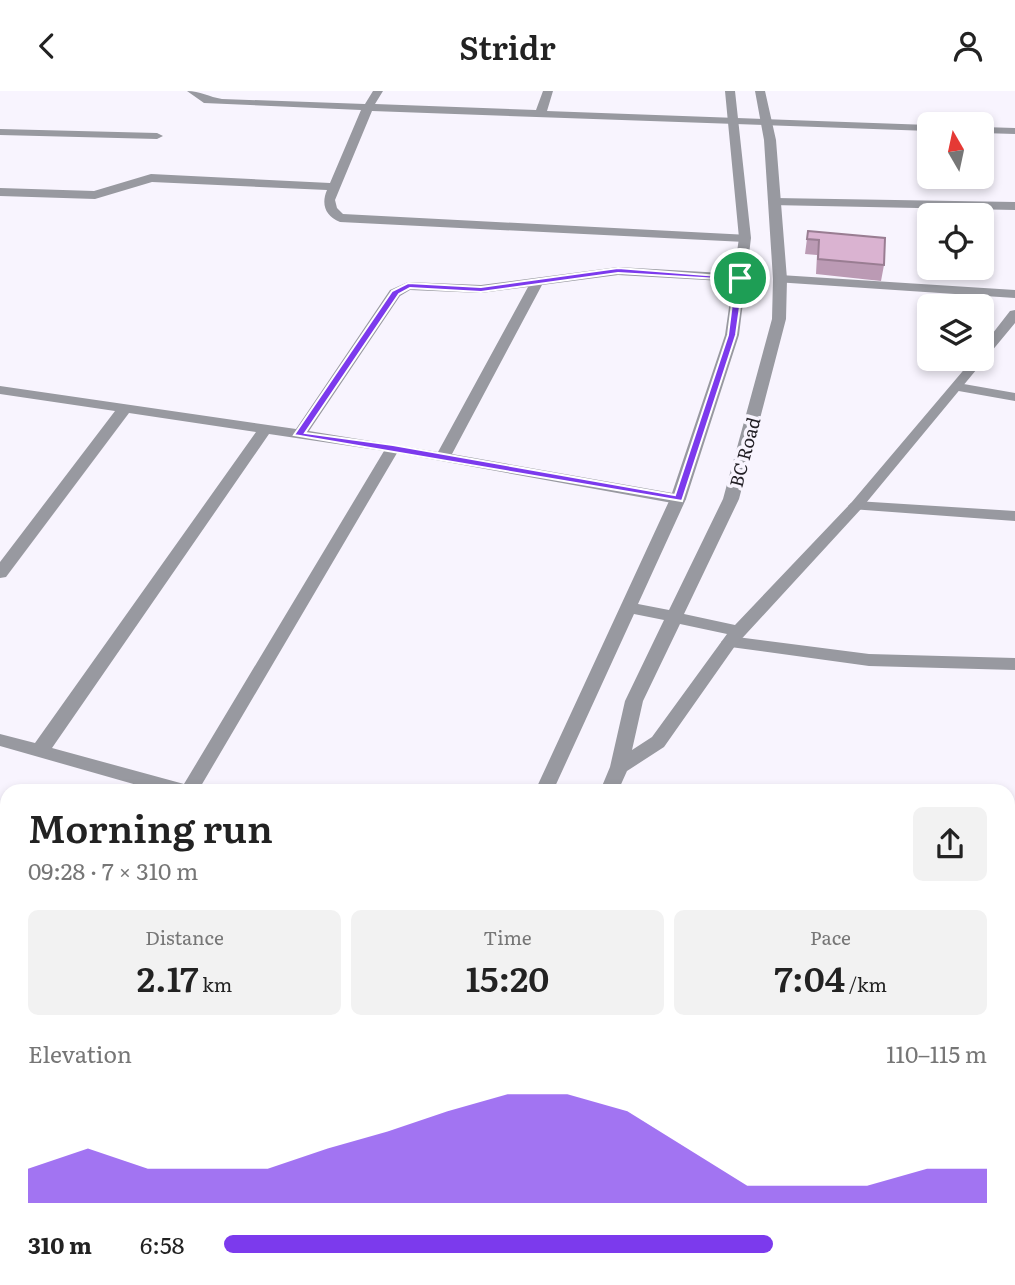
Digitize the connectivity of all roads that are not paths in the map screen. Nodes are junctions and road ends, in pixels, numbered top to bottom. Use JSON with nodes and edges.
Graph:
{"nodes":[{"id":1,"x":192,"y":91,"type":"edge"},
{"id":2,"x":379,"y":91,"type":"edge"},
{"id":3,"x":548,"y":91,"type":"edge"},
{"id":4,"x":730,"y":91,"type":"edge"},
{"id":5,"x":760,"y":91,"type":"edge"},
{"id":6,"x":366,"y":109,"type":"junction"},
{"id":7,"x":540,"y":114,"type":"junction"},
{"id":8,"x":734,"y":123,"type":"junction"},
{"id":9,"x":767,"y":124,"type":"junction"},
{"id":10,"x":917,"y":128,"type":"edge"},
{"id":11,"x":994,"y":130,"type":"edge"},
{"id":12,"x":1015,"y":131,"type":"edge"},
{"id":13,"x":0,"y":132,"type":"edge"},
{"id":14,"x":157,"y":137,"type":"dead end"},
{"id":15,"x":335,"y":187,"type":"junction"},
{"id":16,"x":0,"y":192,"type":"edge"},
{"id":17,"x":775,"y":202,"type":"junction"},
{"id":18,"x":1015,"y":206,"type":"edge"},
{"id":19,"x":745,"y":238,"type":"junction"},
{"id":20,"x":740,"y":278,"type":"junction"},
{"id":21,"x":780,"y":279,"type":"junction"},
{"id":22,"x":538,"y":281,"type":"junction"},
{"id":23,"x":1015,"y":294,"type":"edge"},
{"id":24,"x":1015,"y":314,"type":"edge"},
{"id":25,"x":994,"y":341,"type":"edge"},
{"id":26,"x":971,"y":371,"type":"edge"},
{"id":27,"x":958,"y":387,"type":"junction"},
{"id":28,"x":0,"y":390,"type":"edge"},
{"id":29,"x":1015,"y":397,"type":"edge"},
{"id":30,"x":124,"y":410,"type":"junction"},
{"id":31,"x":265,"y":430,"type":"junction"},
{"id":32,"x":299,"y":435,"type":"junction"},
{"id":33,"x":393,"y":448,"type":"junction"},
{"id":34,"x":443,"y":456,"type":"junction"},
{"id":35,"x":678,"y":499,"type":"junction"},
{"id":36,"x":856,"y":506,"type":"junction"},
{"id":37,"x":1015,"y":516,"type":"edge"},
{"id":38,"x":0,"y":573,"type":"edge"},
{"id":39,"x":629,"y":607,"type":"junction"},
{"id":40,"x":676,"y":615,"type":"junction"},
{"id":41,"x":734,"y":637,"type":"junction"},
{"id":42,"x":1015,"y":664,"type":"edge"},
{"id":43,"x":0,"y":740,"type":"edge"},
{"id":44,"x":39,"y":752,"type":"junction"},
{"id":45,"x":619,"y":767,"type":"junction"},
{"id":46,"x":157,"y":784,"type":"edge"},
{"id":47,"x":193,"y":784,"type":"edge"},
{"id":48,"x":547,"y":784,"type":"edge"},
{"id":49,"x":612,"y":784,"type":"edge"}],
"edges":[{"from":1,"to":6,"type":"street"},
{"from":2,"to":6,"type":"street"},
{"from":3,"to":7,"type":"street"},
{"from":4,"to":8,"type":"street"},
{"from":5,"to":9,"type":"street","name":"BC Road"},
{"from":6,"to":7,"type":"street"},
{"from":6,"to":15,"type":"street"},
{"from":7,"to":8,"type":"street"},
{"from":8,"to":9,"type":"street"},
{"from":8,"to":19,"type":"street"},
{"from":9,"to":10,"type":"street"},
{"from":9,"to":17,"type":"street","name":"BC Road"},
{"from":11,"to":12,"type":"street"},
{"from":13,"to":14,"type":"street"},
{"from":15,"to":16,"type":"street"},
{"from":15,"to":19,"type":"street"},
{"from":17,"to":18,"type":"street"},
{"from":17,"to":21,"type":"street","name":"BC Road"},
{"from":19,"to":20,"type":"street"},
{"from":20,"to":22,"type":"street"},
{"from":20,"to":35,"type":"street"},
{"from":21,"to":23,"type":"street"},
{"from":21,"to":40,"type":"street","name":"BC Road"},
{"from":22,"to":32,"type":"street"},
{"from":22,"to":34,"type":"street"},
{"from":24,"to":25,"type":"street"},
{"from":26,"to":27,"type":"street"},
{"from":27,"to":29,"type":"street"},
{"from":27,"to":36,"type":"street"},
{"from":28,"to":30,"type":"street"},
{"from":30,"to":31,"type":"street"},
{"from":30,"to":38,"type":"street"},
{"from":31,"to":32,"type":"street"},
{"from":31,"to":44,"type":"street"},
{"from":32,"to":33,"type":"street"},
{"from":33,"to":34,"type":"street"},
{"from":33,"to":47,"type":"street"},
{"from":34,"to":35,"type":"street"},
{"from":35,"to":39,"type":"street"},
{"from":36,"to":37,"type":"street"},
{"from":36,"to":41,"type":"street"},
{"from":39,"to":40,"type":"street"},
{"from":39,"to":48,"type":"street"},
{"from":40,"to":41,"type":"street"},
{"from":40,"to":45,"type":"street","name":"BC Road"},
{"from":41,"to":42,"type":"street"},
{"from":41,"to":45,"type":"street"},
{"from":43,"to":44,"type":"street"},
{"from":44,"to":46,"type":"street"},
{"from":45,"to":49,"type":"street","name":"BC Road"}]}
